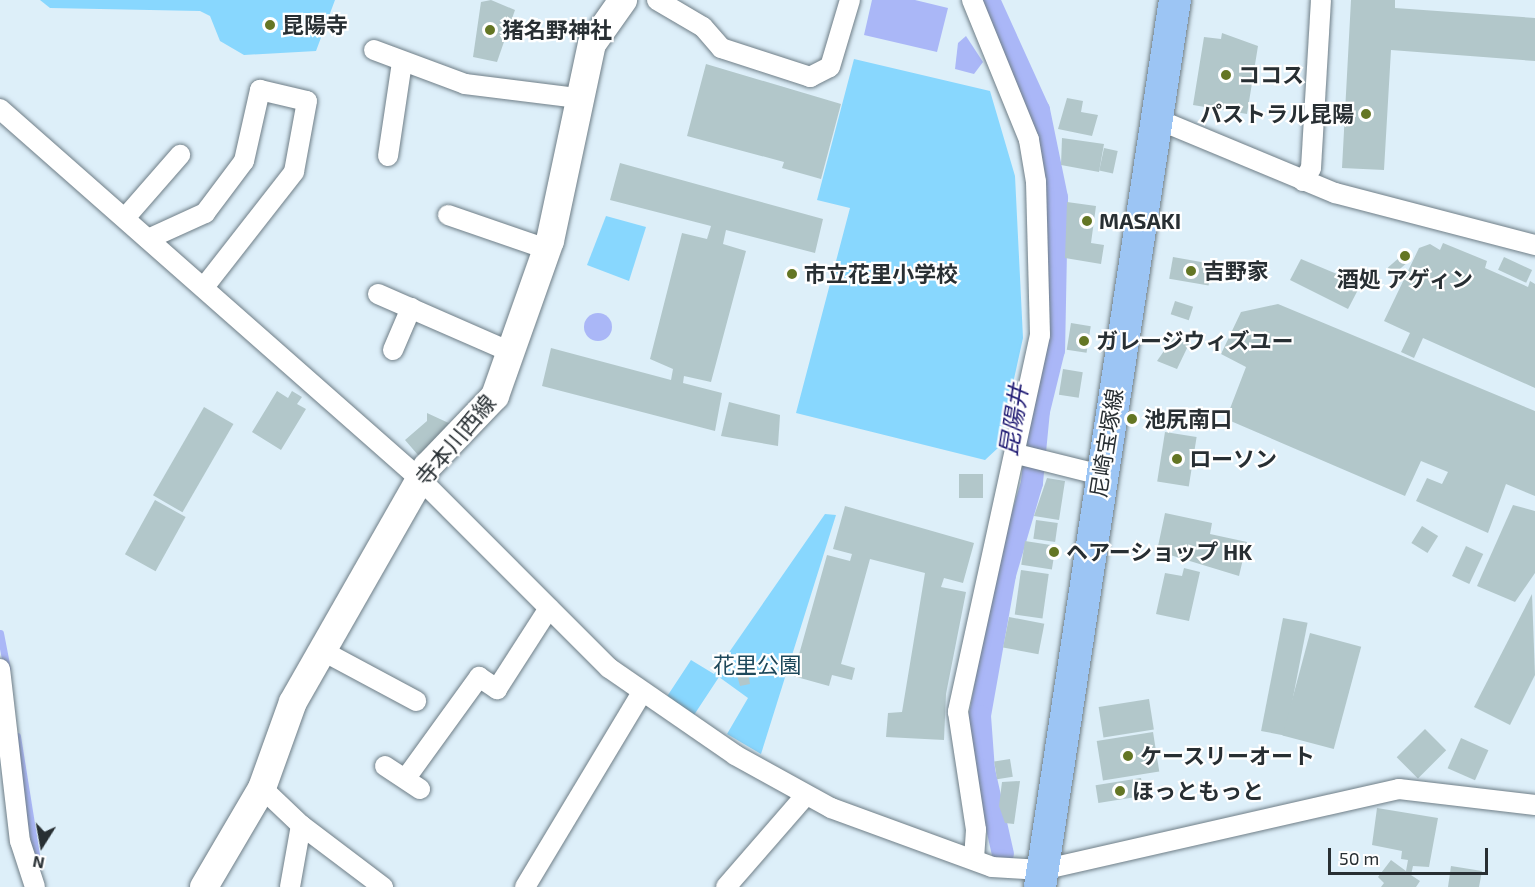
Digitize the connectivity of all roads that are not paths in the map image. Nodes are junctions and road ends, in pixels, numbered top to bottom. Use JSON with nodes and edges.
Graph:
{"nodes":[{"id":1,"x":623,"y":0,"type":"edge"},
{"id":2,"x":657,"y":0,"type":"edge"},
{"id":3,"x":850,"y":0,"type":"edge"},
{"id":4,"x":972,"y":0,"type":"edge"},
{"id":5,"x":1175,"y":0,"type":"edge"},
{"id":6,"x":1321,"y":0,"type":"edge"},
{"id":7,"x":374,"y":50,"type":"dead end"},
{"id":8,"x":402,"y":62,"type":"junction"},
{"id":9,"x":578,"y":98,"type":"junction"},
{"id":10,"x":0,"y":110,"type":"edge"},
{"id":11,"x":1158,"y":119,"type":"junction"},
{"id":12,"x":180,"y":155,"type":"dead end"},
{"id":13,"x":388,"y":156,"type":"dead end"},
{"id":14,"x":1303,"y":182,"type":"junction"},
{"id":15,"x":448,"y":215,"type":"dead end"},
{"id":16,"x":125,"y":218,"type":"junction"},
{"id":17,"x":148,"y":238,"type":"junction"},
{"id":18,"x":1535,"y":245,"type":"edge"},
{"id":19,"x":547,"y":249,"type":"junction"},
{"id":20,"x":204,"y":287,"type":"junction"},
{"id":21,"x":378,"y":294,"type":"dead end"},
{"id":22,"x":411,"y":309,"type":"junction"},
{"id":23,"x":393,"y":350,"type":"dead end"},
{"id":24,"x":511,"y":352,"type":"junction"},
{"id":25,"x":1019,"y":455,"type":"junction"},
{"id":26,"x":1101,"y":475,"type":"junction"},
{"id":27,"x":420,"y":479,"type":"junction"},
{"id":28,"x":549,"y":608,"type":"junction"},
{"id":29,"x":321,"y":650,"type":"junction"},
{"id":30,"x":0,"y":669,"type":"edge"},
{"id":31,"x":641,"y":694,"type":"junction"},
{"id":32,"x":2,"y":698,"type":"edge"},
{"id":33,"x":416,"y":701,"type":"dead end"},
{"id":34,"x":6,"y":764,"type":"edge"},
{"id":35,"x":386,"y":766,"type":"dead end"},
{"id":36,"x":262,"y":788,"type":"junction"},
{"id":37,"x":805,"y":796,"type":"junction"},
{"id":38,"x":1535,"y":805,"type":"edge"},
{"id":39,"x":301,"y":825,"type":"junction"},
{"id":40,"x":974,"y":858,"type":"junction"},
{"id":41,"x":1041,"y":878,"type":"edge"},
{"id":42,"x":35,"y":887,"type":"edge"},
{"id":43,"x":204,"y":887,"type":"edge"},
{"id":44,"x":290,"y":887,"type":"edge"},
{"id":45,"x":383,"y":887,"type":"edge"},
{"id":46,"x":525,"y":887,"type":"edge"},
{"id":47,"x":726,"y":887,"type":"edge"}],
"edges":[{"from":1,"to":9,"type":"main road","name":"寺本川西線"},
{"from":2,"to":3,"type":"street"},
{"from":4,"to":25,"type":"street"},
{"from":5,"to":11,"type":"main road","name":"尼崎宝塚線"},
{"from":6,"to":14,"type":"street"},
{"from":7,"to":8,"type":"street"},
{"from":8,"to":9,"type":"street"},
{"from":8,"to":13,"type":"street"},
{"from":9,"to":19,"type":"main road","name":"寺本川西線"},
{"from":10,"to":16,"type":"street"},
{"from":11,"to":14,"type":"street"},
{"from":11,"to":26,"type":"main road","name":"尼崎宝塚線"},
{"from":12,"to":16,"type":"street"},
{"from":14,"to":18,"type":"street"},
{"from":15,"to":19,"type":"street"},
{"from":16,"to":17,"type":"street"},
{"from":17,"to":20,"type":"street"},
{"from":17,"to":20,"type":"street"},
{"from":19,"to":24,"type":"main road","name":"寺本川西線"},
{"from":20,"to":27,"type":"street"},
{"from":21,"to":22,"type":"street"},
{"from":22,"to":23,"type":"street"},
{"from":22,"to":24,"type":"street"},
{"from":24,"to":27,"type":"main road","name":"寺本川西線"},
{"from":25,"to":26,"type":"street"},
{"from":25,"to":40,"type":"street"},
{"from":26,"to":41,"type":"main road","name":"尼崎宝塚線"},
{"from":27,"to":28,"type":"street"},
{"from":27,"to":29,"type":"main road","name":"寺本川西線"},
{"from":28,"to":31,"type":"street"},
{"from":28,"to":35,"type":"street"},
{"from":29,"to":33,"type":"street"},
{"from":29,"to":36,"type":"main road","name":"寺本川西線"},
{"from":30,"to":32,"type":"street"},
{"from":31,"to":37,"type":"street"},
{"from":31,"to":46,"type":"street"},
{"from":32,"to":34,"type":"street"},
{"from":34,"to":42,"type":"street"},
{"from":36,"to":39,"type":"street"},
{"from":36,"to":43,"type":"main road","name":"寺本川西線"},
{"from":37,"to":40,"type":"street"},
{"from":37,"to":47,"type":"street"},
{"from":38,"to":41,"type":"street"},
{"from":39,"to":44,"type":"street"},
{"from":39,"to":45,"type":"street"},
{"from":40,"to":41,"type":"street"}]}
